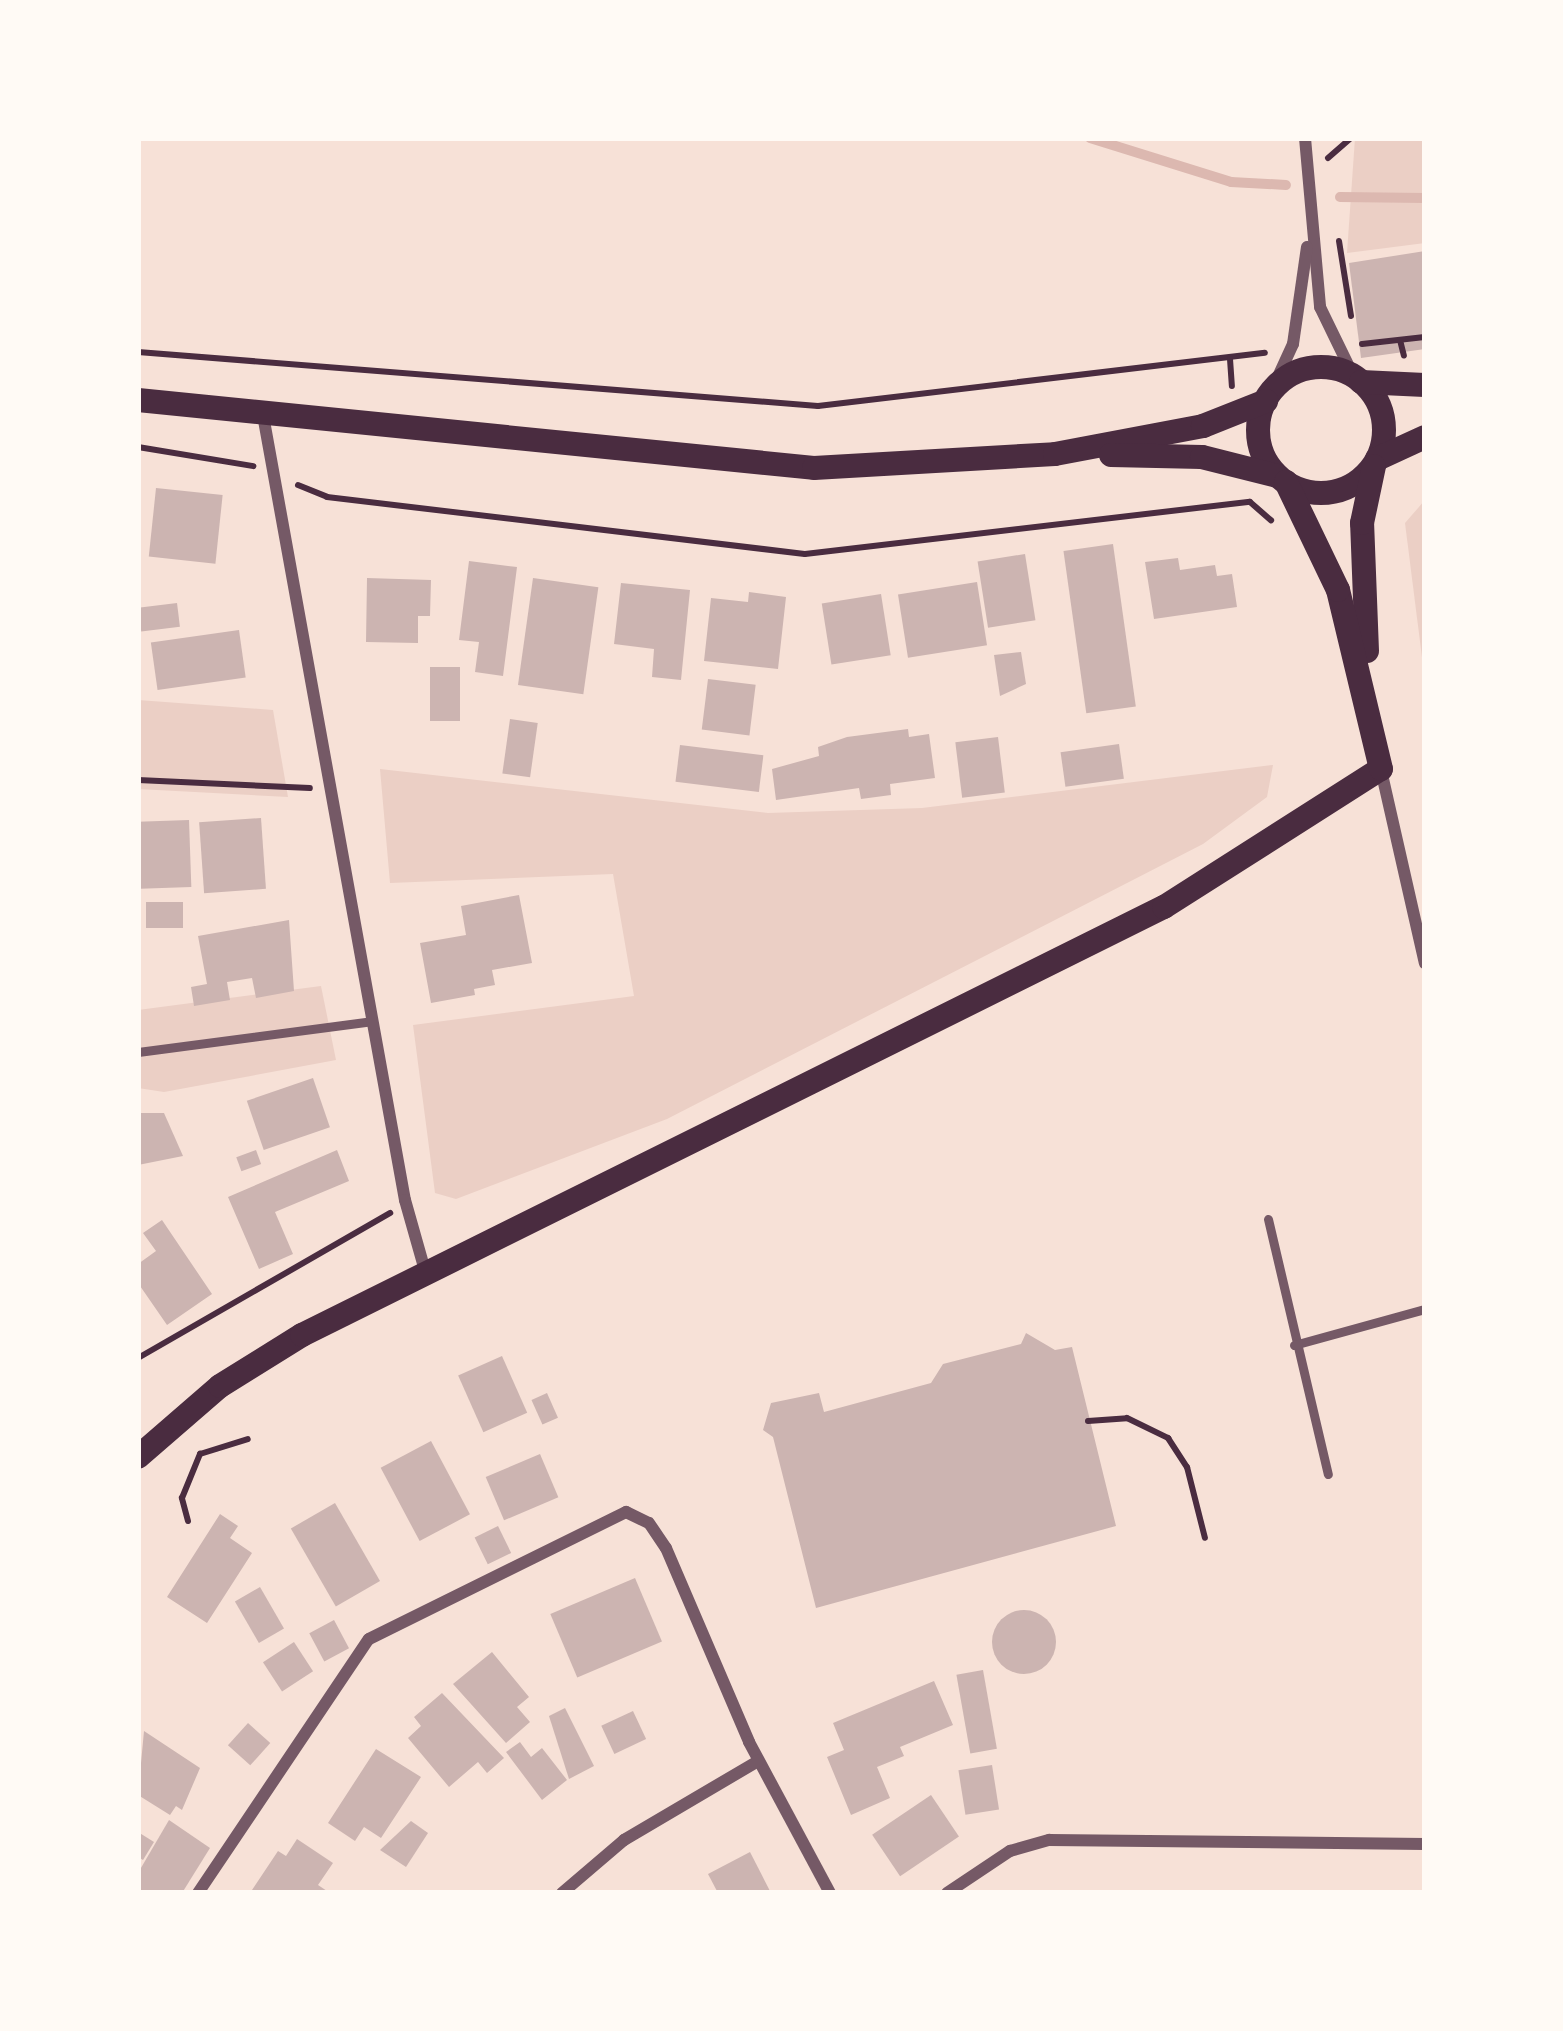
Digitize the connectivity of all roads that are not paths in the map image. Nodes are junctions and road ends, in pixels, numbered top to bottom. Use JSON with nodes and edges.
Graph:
{"nodes":[{"id":1,"x":1304,"y":138,"type":"edge"},
{"id":2,"x":1309,"y":228,"type":"junction"},
{"id":3,"x":1358,"y":380,"type":"junction"},
{"id":4,"x":1425,"y":385,"type":"edge"},
{"id":5,"x":1268,"y":397,"type":"junction"},
{"id":6,"x":138,"y":400,"type":"edge"},
{"id":7,"x":263,"y":415,"type":"junction"},
{"id":8,"x":1425,"y":437,"type":"edge"},
{"id":9,"x":1054,"y":454,"type":"junction"},
{"id":10,"x":1376,"y":461,"type":"junction"},
{"id":11,"x":1283,"y":480,"type":"junction"},
{"id":12,"x":1379,"y":759,"type":"junction"},
{"id":13,"x":1425,"y":963,"type":"edge"},
{"id":14,"x":373,"y":1021,"type":"junction"},
{"id":15,"x":138,"y":1052,"type":"edge"},
{"id":16,"x":1268,"y":1219,"type":"dead end"},
{"id":17,"x":426,"y":1275,"type":"junction"},
{"id":18,"x":1425,"y":1309,"type":"edge"},
{"id":19,"x":1294,"y":1345,"type":"junction"},
{"id":20,"x":138,"y":1457,"type":"edge"},
{"id":21,"x":1328,"y":1474,"type":"dead end"},
{"id":22,"x":758,"y":1761,"type":"junction"},
{"id":23,"x":1425,"y":1844,"type":"edge"},
{"id":24,"x":198,"y":1893,"type":"edge"},
{"id":25,"x":562,"y":1893,"type":"edge"},
{"id":26,"x":830,"y":1893,"type":"edge"},
{"id":27,"x":946,"y":1893,"type":"edge"}],
"edges":[{"from":1,"to":2,"type":"street"},
{"from":2,"to":3,"type":"street"},
{"from":2,"to":5,"type":"street"},
{"from":3,"to":4,"type":"main road"},
{"from":3,"to":5,"type":"main road"},
{"from":3,"to":10,"type":"main road"},
{"from":5,"to":9,"type":"main road"},
{"from":5,"to":11,"type":"main road"},
{"from":6,"to":7,"type":"main road"},
{"from":7,"to":9,"type":"main road"},
{"from":7,"to":14,"type":"street"},
{"from":8,"to":10,"type":"main road"},
{"from":9,"to":11,"type":"main road"},
{"from":10,"to":11,"type":"main road"},
{"from":10,"to":12,"type":"main road"},
{"from":11,"to":12,"type":"main road"},
{"from":12,"to":13,"type":"street"},
{"from":12,"to":17,"type":"main road"},
{"from":14,"to":15,"type":"lane"},
{"from":14,"to":17,"type":"street"},
{"from":16,"to":19,"type":"lane"},
{"from":17,"to":20,"type":"main road"},
{"from":18,"to":19,"type":"lane"},
{"from":19,"to":21,"type":"lane"},
{"from":22,"to":24,"type":"street"},
{"from":22,"to":25,"type":"street"},
{"from":22,"to":26,"type":"street"},
{"from":23,"to":27,"type":"street"}]}
